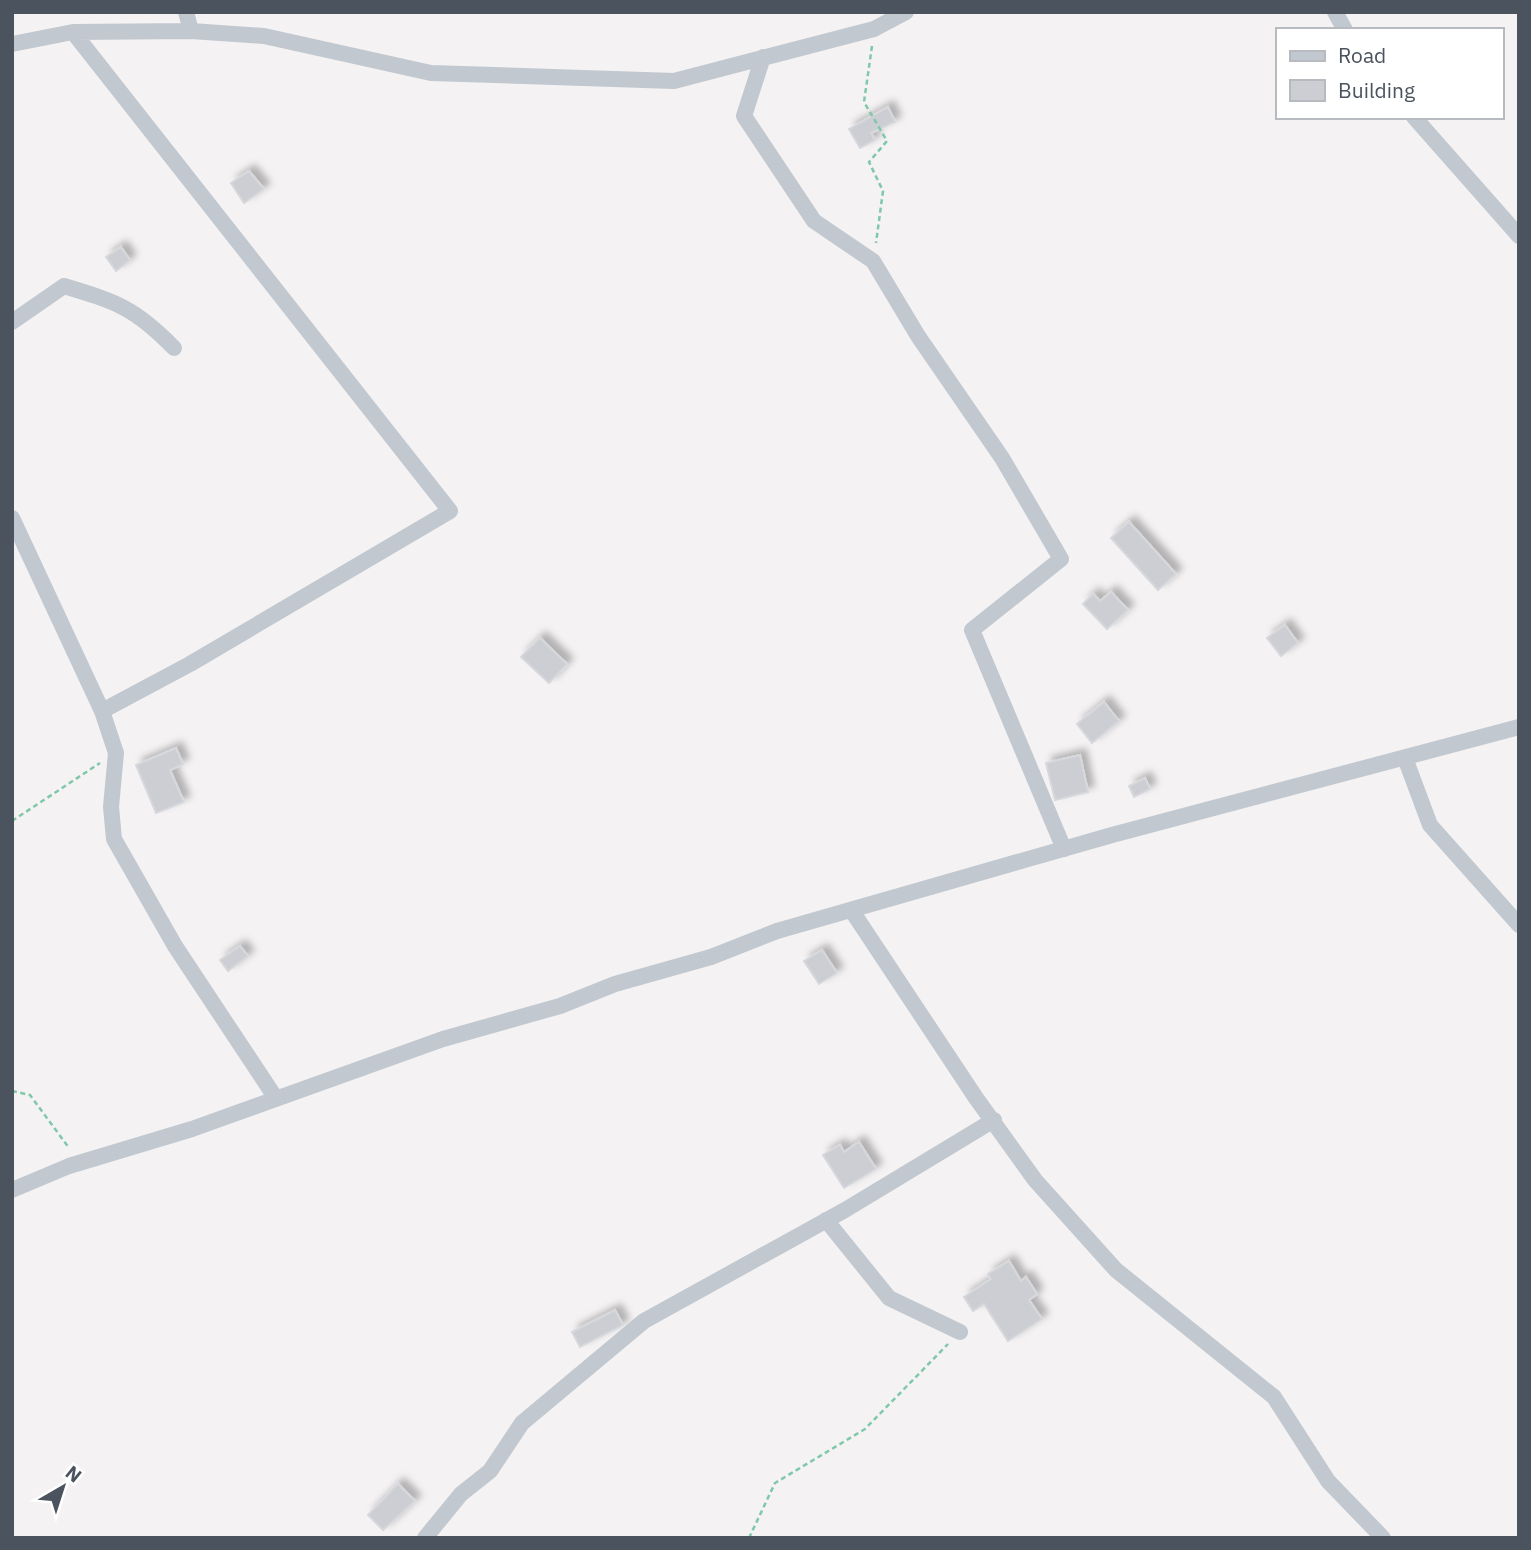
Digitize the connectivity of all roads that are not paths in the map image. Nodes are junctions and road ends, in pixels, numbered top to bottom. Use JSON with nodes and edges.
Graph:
{"nodes":[{"id":1,"x":186,"y":12,"type":"edge"},
{"id":2,"x":906,"y":12,"type":"edge"},
{"id":3,"x":1335,"y":12,"type":"edge"},
{"id":4,"x":1344,"y":28,"type":"edge"},
{"id":5,"x":73,"y":32,"type":"junction"},
{"id":6,"x":191,"y":32,"type":"junction"},
{"id":7,"x":12,"y":44,"type":"edge"},
{"id":8,"x":762,"y":57,"type":"junction"},
{"id":9,"x":1417,"y":119,"type":"edge"},
{"id":10,"x":1519,"y":236,"type":"edge"},
{"id":11,"x":12,"y":322,"type":"edge"},
{"id":12,"x":174,"y":348,"type":"dead end"},
{"id":13,"x":12,"y":518,"type":"edge"},
{"id":14,"x":102,"y":711,"type":"junction"},
{"id":15,"x":1519,"y":727,"type":"edge"},
{"id":16,"x":1405,"y":758,"type":"junction"},
{"id":17,"x":1064,"y":849,"type":"junction"},
{"id":18,"x":852,"y":911,"type":"junction"},
{"id":19,"x":1519,"y":925,"type":"edge"},
{"id":20,"x":275,"y":1097,"type":"junction"},
{"id":21,"x":994,"y":1120,"type":"junction"},
{"id":22,"x":12,"y":1190,"type":"edge"},
{"id":23,"x":825,"y":1220,"type":"junction"},
{"id":24,"x":960,"y":1332,"type":"road end"},
{"id":25,"x":425,"y":1538,"type":"edge"},
{"id":26,"x":1382,"y":1538,"type":"edge"}],
"edges":[{"from":1,"to":6,"type":"street"},
{"from":2,"to":8,"type":"street"},
{"from":3,"to":4,"type":"street"},
{"from":5,"to":6,"type":"street"},
{"from":5,"to":7,"type":"street"},
{"from":5,"to":14,"type":"street"},
{"from":6,"to":8,"type":"street"},
{"from":8,"to":17,"type":"street"},
{"from":9,"to":10,"type":"street"},
{"from":11,"to":12,"type":"street"},
{"from":13,"to":14,"type":"street"},
{"from":14,"to":20,"type":"street"},
{"from":15,"to":16,"type":"street"},
{"from":16,"to":17,"type":"street"},
{"from":16,"to":19,"type":"street"},
{"from":17,"to":18,"type":"street"},
{"from":18,"to":20,"type":"street"},
{"from":18,"to":21,"type":"street"},
{"from":20,"to":22,"type":"street"},
{"from":21,"to":23,"type":"street"},
{"from":21,"to":26,"type":"street"},
{"from":23,"to":24,"type":"street"},
{"from":23,"to":25,"type":"street"}]}
